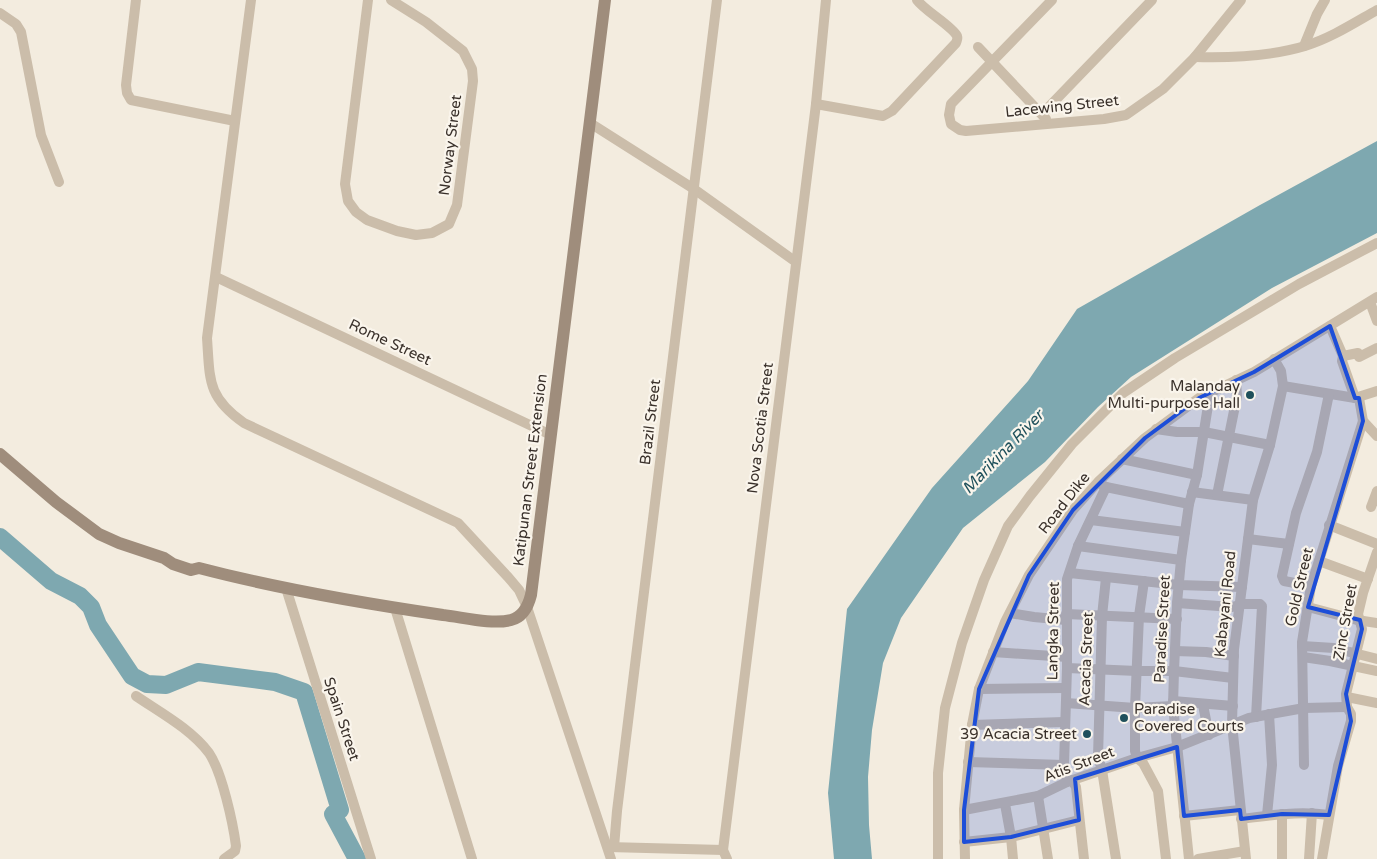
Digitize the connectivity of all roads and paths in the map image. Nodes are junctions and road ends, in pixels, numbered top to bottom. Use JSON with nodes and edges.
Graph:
{"nodes":[{"id":1,"x":136,"y":0,"type":"edge"},
{"id":2,"x":251,"y":0,"type":"edge"},
{"id":3,"x":368,"y":0,"type":"edge"},
{"id":4,"x":391,"y":0,"type":"edge"},
{"id":5,"x":605,"y":0,"type":"edge"},
{"id":6,"x":716,"y":0,"type":"edge"},
{"id":7,"x":826,"y":0,"type":"edge"},
{"id":8,"x":917,"y":0,"type":"edge"},
{"id":9,"x":1052,"y":0,"type":"edge"},
{"id":10,"x":1152,"y":0,"type":"edge"},
{"id":11,"x":1241,"y":0,"type":"edge"},
{"id":12,"x":1325,"y":0,"type":"edge"},
{"id":13,"x":1377,"y":10,"type":"edge"},
{"id":14,"x":0,"y":13,"type":"edge"},
{"id":15,"x":1304,"y":46,"type":"junction"},
{"id":16,"x":978,"y":47,"type":"dead end"},
{"id":17,"x":1195,"y":57,"type":"junction"},
{"id":18,"x":993,"y":62,"type":"junction"},
{"id":19,"x":816,"y":104,"type":"junction"},
{"id":20,"x":1042,"y":114,"type":"junction"},
{"id":21,"x":235,"y":121,"type":"junction"},
{"id":22,"x":590,"y":123,"type":"junction"},
{"id":23,"x":1049,"y":123,"type":"junction"},
{"id":24,"x":59,"y":182,"type":"dead end"},
{"id":25,"x":694,"y":189,"type":"junction"},
{"id":26,"x":1377,"y":243,"type":"edge"},
{"id":27,"x":796,"y":262,"type":"junction"},
{"id":28,"x":216,"y":277,"type":"junction"},
{"id":29,"x":1374,"y":299,"type":"edge"},
{"id":30,"x":1377,"y":321,"type":"edge"},
{"id":31,"x":1330,"y":326,"type":"junction"},
{"id":32,"x":1377,"y":348,"type":"edge"},
{"id":33,"x":1342,"y":356,"type":"junction"},
{"id":34,"x":1274,"y":359,"type":"junction"},
{"id":35,"x":1236,"y":380,"type":"junction"},
{"id":36,"x":1283,"y":386,"type":"junction"},
{"id":37,"x":1377,"y":392,"type":"edge"},
{"id":38,"x":1210,"y":393,"type":"junction"},
{"id":39,"x":1329,"y":394,"type":"junction"},
{"id":40,"x":1357,"y":398,"type":"junction"},
{"id":41,"x":1363,"y":421,"type":"junction"},
{"id":42,"x":1156,"y":429,"type":"junction"},
{"id":43,"x":1204,"y":432,"type":"junction"},
{"id":44,"x":551,"y":435,"type":"junction"},
{"id":45,"x":1377,"y":436,"type":"edge"},
{"id":46,"x":1230,"y":437,"type":"junction"},
{"id":47,"x":1270,"y":445,"type":"junction"},
{"id":48,"x":0,"y":454,"type":"edge"},
{"id":49,"x":1122,"y":459,"type":"junction"},
{"id":50,"x":1198,"y":474,"type":"junction"},
{"id":51,"x":1102,"y":485,"type":"junction"},
{"id":52,"x":1377,"y":491,"type":"edge"},
{"id":53,"x":1192,"y":492,"type":"junction"},
{"id":54,"x":1217,"y":495,"type":"junction"},
{"id":55,"x":1253,"y":500,"type":"junction"},
{"id":56,"x":1189,"y":504,"type":"junction"},
{"id":57,"x":1371,"y":507,"type":"dead end"},
{"id":58,"x":1091,"y":520,"type":"junction"},
{"id":59,"x":1329,"y":525,"type":"junction"},
{"id":60,"x":1185,"y":532,"type":"junction"},
{"id":61,"x":1248,"y":539,"type":"junction"},
{"id":62,"x":1289,"y":544,"type":"junction"},
{"id":63,"x":1377,"y":544,"type":"edge"},
{"id":64,"x":1078,"y":546,"type":"junction"},
{"id":65,"x":1377,"y":552,"type":"edge"},
{"id":66,"x":1182,"y":560,"type":"junction"},
{"id":67,"x":1318,"y":561,"type":"junction"},
{"id":68,"x":1070,"y":573,"type":"junction"},
{"id":69,"x":1106,"y":578,"type":"junction"},
{"id":70,"x":1368,"y":579,"type":"junction"},
{"id":71,"x":1144,"y":581,"type":"junction"},
{"id":72,"x":1179,"y":585,"type":"junction"},
{"id":73,"x":1311,"y":586,"type":"junction"},
{"id":74,"x":1242,"y":587,"type":"junction"},
{"id":75,"x":286,"y":588,"type":"junction"},
{"id":76,"x":1177,"y":603,"type":"junction"},
{"id":77,"x":1239,"y":605,"type":"junction"},
{"id":78,"x":1308,"y":606,"type":"junction"},
{"id":79,"x":527,"y":607,"type":"junction"},
{"id":80,"x":395,"y":608,"type":"junction"},
{"id":81,"x":1010,"y":613,"type":"junction"},
{"id":82,"x":1102,"y":616,"type":"junction"},
{"id":83,"x":1139,"y":616,"type":"junction"},
{"id":84,"x":1066,"y":617,"type":"junction"},
{"id":85,"x":1177,"y":619,"type":"junction"},
{"id":86,"x":1360,"y":620,"type":"junction"},
{"id":87,"x":1377,"y":623,"type":"edge"},
{"id":88,"x":1302,"y":646,"type":"junction"},
{"id":89,"x":1175,"y":651,"type":"junction"},
{"id":90,"x":993,"y":652,"type":"junction"},
{"id":91,"x":1355,"y":653,"type":"junction"},
{"id":92,"x":1234,"y":656,"type":"junction"},
{"id":93,"x":1067,"y":657,"type":"junction"},
{"id":94,"x":1302,"y":657,"type":"junction"},
{"id":95,"x":1377,"y":659,"type":"edge"},
{"id":96,"x":1352,"y":665,"type":"junction"},
{"id":97,"x":1067,"y":668,"type":"junction"},
{"id":98,"x":1100,"y":669,"type":"junction"},
{"id":99,"x":1138,"y":671,"type":"junction"},
{"id":100,"x":1174,"y":671,"type":"junction"},
{"id":101,"x":1377,"y":671,"type":"edge"},
{"id":102,"x":1233,"y":678,"type":"junction"},
{"id":103,"x":1066,"y":688,"type":"junction"},
{"id":104,"x":979,"y":689,"type":"junction"},
{"id":105,"x":136,"y":696,"type":"dead end"},
{"id":106,"x":1347,"y":702,"type":"junction"},
{"id":107,"x":1066,"y":703,"type":"junction"},
{"id":108,"x":1377,"y":703,"type":"edge"},
{"id":109,"x":1099,"y":704,"type":"junction"},
{"id":110,"x":1173,"y":704,"type":"junction"},
{"id":111,"x":1202,"y":705,"type":"junction"},
{"id":112,"x":1232,"y":706,"type":"junction"},
{"id":113,"x":1135,"y":708,"type":"junction"},
{"id":114,"x":1304,"y":708,"type":"junction"},
{"id":115,"x":1270,"y":714,"type":"junction"},
{"id":116,"x":1256,"y":716,"type":"junction"},
{"id":117,"x":1064,"y":722,"type":"junction"},
{"id":118,"x":1232,"y":724,"type":"junction"},
{"id":119,"x":972,"y":725,"type":"junction"},
{"id":120,"x":1209,"y":735,"type":"junction"},
{"id":121,"x":1177,"y":747,"type":"junction"},
{"id":122,"x":1137,"y":758,"type":"junction"},
{"id":123,"x":968,"y":762,"type":"junction"},
{"id":124,"x":1064,"y":765,"type":"junction"},
{"id":125,"x":1304,"y":765,"type":"dead end"},
{"id":126,"x":1102,"y":770,"type":"junction"},
{"id":127,"x":1070,"y":781,"type":"junction"},
{"id":128,"x":1038,"y":796,"type":"junction"},
{"id":129,"x":1005,"y":804,"type":"junction"},
{"id":130,"x":964,"y":810,"type":"junction"},
{"id":131,"x":1312,"y":812,"type":"junction"},
{"id":132,"x":1282,"y":814,"type":"junction"},
{"id":133,"x":1241,"y":815,"type":"junction"},
{"id":134,"x":1329,"y":815,"type":"junction"},
{"id":135,"x":1184,"y":816,"type":"junction"},
{"id":136,"x":1267,"y":816,"type":"junction"},
{"id":137,"x":1079,"y":820,"type":"junction"},
{"id":138,"x":1044,"y":830,"type":"junction"},
{"id":139,"x":1011,"y":837,"type":"junction"},
{"id":140,"x":964,"y":842,"type":"junction"},
{"id":141,"x":611,"y":847,"type":"junction"},
{"id":142,"x":725,"y":855,"type":"edge"},
{"id":143,"x":1245,"y":855,"type":"edge"},
{"id":144,"x":224,"y":859,"type":"edge"},
{"id":145,"x":371,"y":859,"type":"edge"},
{"id":146,"x":472,"y":859,"type":"edge"},
{"id":147,"x":611,"y":859,"type":"edge"},
{"id":148,"x":938,"y":859,"type":"edge"},
{"id":149,"x":965,"y":859,"type":"edge"},
{"id":150,"x":1013,"y":859,"type":"edge"},
{"id":151,"x":1048,"y":859,"type":"edge"},
{"id":152,"x":1084,"y":859,"type":"edge"},
{"id":153,"x":1116,"y":859,"type":"edge"},
{"id":154,"x":1166,"y":859,"type":"edge"},
{"id":155,"x":1189,"y":859,"type":"edge"},
{"id":156,"x":1198,"y":859,"type":"edge"},
{"id":157,"x":1282,"y":859,"type":"edge"},
{"id":158,"x":1309,"y":859,"type":"edge"},
{"id":159,"x":1322,"y":859,"type":"edge"}],
"edges":[{"from":1,"to":21,"type":"street"},
{"from":2,"to":21,"type":"street"},
{"from":3,"to":4,"type":"street","name":"Norway Street"},
{"from":5,"to":22,"type":"street","name":"Katipunan Street Extension"},
{"from":6,"to":25,"type":"street","name":"Brazil Street"},
{"from":7,"to":19,"type":"street","name":"Nova Scotia Street"},
{"from":8,"to":19,"type":"street"},
{"from":9,"to":18,"type":"street"},
{"from":10,"to":20,"type":"street"},
{"from":11,"to":17,"type":"street","name":"Lacewing Street"},
{"from":12,"to":15,"type":"street"},
{"from":13,"to":15,"type":"street"},
{"from":14,"to":24,"type":"street"},
{"from":15,"to":17,"type":"street"},
{"from":16,"to":18,"type":"street"},
{"from":17,"to":23,"type":"street","name":"Lacewing Street"},
{"from":18,"to":20,"type":"street"},
{"from":18,"to":23,"type":"street","name":"Lacewing Street"},
{"from":19,"to":27,"type":"street","name":"Nova Scotia Street"},
{"from":20,"to":23,"type":"street"},
{"from":21,"to":28,"type":"street"},
{"from":22,"to":25,"type":"street"},
{"from":22,"to":44,"type":"street","name":"Katipunan Street Extension"},
{"from":25,"to":27,"type":"street"},
{"from":25,"to":141,"type":"street","name":"Brazil Street"},
{"from":26,"to":148,"type":"street"},
{"from":27,"to":142,"type":"street","name":"Nova Scotia Street"},
{"from":28,"to":44,"type":"street","name":"Rome Street"},
{"from":28,"to":79,"type":"street"},
{"from":29,"to":30,"type":"street"},
{"from":29,"to":31,"type":"street","name":"Road Dike"},
{"from":31,"to":33,"type":"street"},
{"from":31,"to":34,"type":"street","name":"Road Dike"},
{"from":32,"to":33,"type":"street"},
{"from":33,"to":40,"type":"street"},
{"from":34,"to":35,"type":"street","name":"Road Dike"},
{"from":34,"to":36,"type":"street","name":"Kabayani Road"},
{"from":35,"to":38,"type":"street","name":"Road Dike"},
{"from":35,"to":46,"type":"street"},
{"from":36,"to":39,"type":"street"},
{"from":36,"to":47,"type":"street","name":"Kabayani Road"},
{"from":37,"to":40,"type":"street"},
{"from":38,"to":42,"type":"street","name":"Road Dike"},
{"from":38,"to":43,"type":"street","name":"Paradise Street"},
{"from":39,"to":40,"type":"street"},
{"from":39,"to":62,"type":"street"},
{"from":40,"to":41,"type":"street"},
{"from":41,"to":45,"type":"street"},
{"from":41,"to":59,"type":"street","name":"Gold Street"},
{"from":42,"to":43,"type":"street"},
{"from":42,"to":49,"type":"street","name":"Road Dike"},
{"from":43,"to":46,"type":"street"},
{"from":43,"to":50,"type":"street","name":"Paradise Street"},
{"from":44,"to":79,"type":"street","name":"Katipunan Street Extension"},
{"from":46,"to":47,"type":"street"},
{"from":46,"to":54,"type":"street"},
{"from":47,"to":55,"type":"street","name":"Kabayani Road"},
{"from":48,"to":75,"type":"street"},
{"from":49,"to":50,"type":"street"},
{"from":49,"to":51,"type":"street","name":"Road Dike"},
{"from":50,"to":53,"type":"street","name":"Paradise Street"},
{"from":51,"to":56,"type":"street"},
{"from":51,"to":58,"type":"street","name":"Langka Street"},
{"from":51,"to":81,"type":"street","name":"Road Dike"},
{"from":52,"to":57,"type":"street"},
{"from":53,"to":54,"type":"street"},
{"from":53,"to":56,"type":"street","name":"Paradise Street"},
{"from":54,"to":55,"type":"street"},
{"from":55,"to":61,"type":"street","name":"Kabayani Road"},
{"from":56,"to":60,"type":"street","name":"Paradise Street"},
{"from":58,"to":60,"type":"street"},
{"from":58,"to":64,"type":"street","name":"Langka Street"},
{"from":59,"to":63,"type":"street"},
{"from":59,"to":67,"type":"street","name":"Gold Street"},
{"from":60,"to":66,"type":"street","name":"Paradise Street"},
{"from":61,"to":62,"type":"street"},
{"from":61,"to":74,"type":"street","name":"Kabayani Road"},
{"from":62,"to":73,"type":"street"},
{"from":64,"to":66,"type":"street"},
{"from":64,"to":68,"type":"street","name":"Langka Street"},
{"from":65,"to":70,"type":"street","name":"Zinc Street"},
{"from":66,"to":72,"type":"street","name":"Paradise Street"},
{"from":67,"to":70,"type":"street"},
{"from":67,"to":73,"type":"street","name":"Gold Street"},
{"from":68,"to":69,"type":"street"},
{"from":68,"to":84,"type":"street","name":"Langka Street"},
{"from":69,"to":71,"type":"street"},
{"from":69,"to":82,"type":"street","name":"Acacia Street"},
{"from":70,"to":86,"type":"street","name":"Zinc Street"},
{"from":71,"to":72,"type":"street"},
{"from":71,"to":83,"type":"street"},
{"from":72,"to":74,"type":"street"},
{"from":72,"to":76,"type":"street","name":"Paradise Street"},
{"from":73,"to":78,"type":"street","name":"Gold Street"},
{"from":74,"to":77,"type":"street","name":"Kabayani Road"},
{"from":75,"to":80,"type":"street"},
{"from":75,"to":145,"type":"street","name":"Spain Street"},
{"from":76,"to":77,"type":"street"},
{"from":76,"to":85,"type":"street","name":"Paradise Street"},
{"from":77,"to":92,"type":"street","name":"Kabayani Road"},
{"from":77,"to":116,"type":"street"},
{"from":78,"to":86,"type":"street"},
{"from":78,"to":88,"type":"street","name":"Gold Street"},
{"from":79,"to":80,"type":"street"},
{"from":79,"to":141,"type":"street"},
{"from":80,"to":146,"type":"street"},
{"from":81,"to":84,"type":"street"},
{"from":81,"to":90,"type":"street","name":"Road Dike"},
{"from":82,"to":83,"type":"street"},
{"from":82,"to":84,"type":"street"},
{"from":82,"to":98,"type":"street","name":"Acacia Street"},
{"from":83,"to":85,"type":"street"},
{"from":83,"to":99,"type":"street"},
{"from":84,"to":93,"type":"street","name":"Langka Street"},
{"from":85,"to":89,"type":"street","name":"Paradise Street"},
{"from":86,"to":87,"type":"street"},
{"from":86,"to":91,"type":"street","name":"Zinc Street"},
{"from":88,"to":91,"type":"street"},
{"from":88,"to":94,"type":"street","name":"Gold Street"},
{"from":89,"to":92,"type":"street"},
{"from":89,"to":100,"type":"street","name":"Paradise Street"},
{"from":90,"to":93,"type":"street"},
{"from":90,"to":104,"type":"street","name":"Road Dike"},
{"from":91,"to":95,"type":"street"},
{"from":91,"to":96,"type":"street","name":"Zinc Street"},
{"from":92,"to":102,"type":"street","name":"Kabayani Road"},
{"from":93,"to":97,"type":"street","name":"Langka Street"},
{"from":94,"to":96,"type":"street"},
{"from":94,"to":114,"type":"street","name":"Gold Street"},
{"from":96,"to":101,"type":"street"},
{"from":96,"to":106,"type":"street","name":"Zinc Street"},
{"from":97,"to":98,"type":"street"},
{"from":97,"to":103,"type":"street","name":"Langka Street"},
{"from":98,"to":99,"type":"street"},
{"from":98,"to":109,"type":"street","name":"Acacia Street"},
{"from":99,"to":100,"type":"street"},
{"from":99,"to":113,"type":"street"},
{"from":100,"to":102,"type":"street"},
{"from":100,"to":110,"type":"street","name":"Paradise Street"},
{"from":102,"to":112,"type":"street","name":"Kabayani Road"},
{"from":103,"to":104,"type":"street"},
{"from":103,"to":107,"type":"street","name":"Langka Street"},
{"from":104,"to":119,"type":"street","name":"Road Dike"},
{"from":105,"to":144,"type":"street"},
{"from":106,"to":108,"type":"street","name":"Atis Street"},
{"from":106,"to":114,"type":"street","name":"Atis Street"},
{"from":106,"to":134,"type":"street","name":"Zinc Street"},
{"from":107,"to":109,"type":"street"},
{"from":107,"to":117,"type":"street","name":"Langka Street"},
{"from":109,"to":113,"type":"street"},
{"from":109,"to":126,"type":"street","name":"Acacia Street"},
{"from":110,"to":111,"type":"street"},
{"from":110,"to":113,"type":"street"},
{"from":110,"to":121,"type":"street","name":"Paradise Street"},
{"from":111,"to":112,"type":"street"},
{"from":111,"to":120,"type":"street"},
{"from":112,"to":118,"type":"street","name":"Kabayani Road"},
{"from":113,"to":122,"type":"street"},
{"from":114,"to":115,"type":"street","name":"Atis Street"},
{"from":114,"to":125,"type":"street","name":"Gold Street"},
{"from":115,"to":116,"type":"street","name":"Atis Street"},
{"from":115,"to":136,"type":"street"},
{"from":116,"to":118,"type":"street","name":"Atis Street"},
{"from":117,"to":119,"type":"street"},
{"from":117,"to":124,"type":"street","name":"Langka Street"},
{"from":118,"to":120,"type":"street","name":"Atis Street"},
{"from":118,"to":133,"type":"street","name":"Kabayani Road"},
{"from":119,"to":123,"type":"street","name":"Road Dike"},
{"from":120,"to":121,"type":"street","name":"Atis Street"},
{"from":121,"to":122,"type":"street","name":"Atis Street"},
{"from":121,"to":135,"type":"street","name":"Paradise Street"},
{"from":122,"to":126,"type":"street","name":"Atis Street"},
{"from":122,"to":154,"type":"street"},
{"from":123,"to":124,"type":"street"},
{"from":123,"to":130,"type":"street","name":"Road Dike"},
{"from":124,"to":127,"type":"street","name":"Langka Street"},
{"from":126,"to":127,"type":"street","name":"Atis Street"},
{"from":126,"to":153,"type":"street","name":"Acacia Street"},
{"from":127,"to":128,"type":"street","name":"Atis Street"},
{"from":127,"to":137,"type":"street","name":"Langka Street"},
{"from":128,"to":129,"type":"street","name":"Atis Street"},
{"from":128,"to":138,"type":"street"},
{"from":129,"to":130,"type":"street","name":"Atis Street"},
{"from":129,"to":139,"type":"street"},
{"from":130,"to":140,"type":"street","name":"Road Dike"},
{"from":131,"to":132,"type":"street"},
{"from":131,"to":134,"type":"street"},
{"from":131,"to":158,"type":"street"},
{"from":132,"to":136,"type":"street"},
{"from":132,"to":157,"type":"street"},
{"from":133,"to":135,"type":"street"},
{"from":133,"to":136,"type":"street"},
{"from":133,"to":143,"type":"street","name":"Kabayani Road"},
{"from":134,"to":159,"type":"street","name":"Zinc Street"},
{"from":135,"to":155,"type":"street","name":"Paradise Street"},
{"from":137,"to":138,"type":"street"},
{"from":137,"to":152,"type":"street","name":"Langka Street"},
{"from":138,"to":139,"type":"street"},
{"from":138,"to":151,"type":"street"},
{"from":139,"to":140,"type":"street"},
{"from":139,"to":150,"type":"street"},
{"from":140,"to":149,"type":"street","name":"Road Dike"},
{"from":141,"to":142,"type":"street"},
{"from":141,"to":147,"type":"street"},
{"from":143,"to":156,"type":"street"}]}
